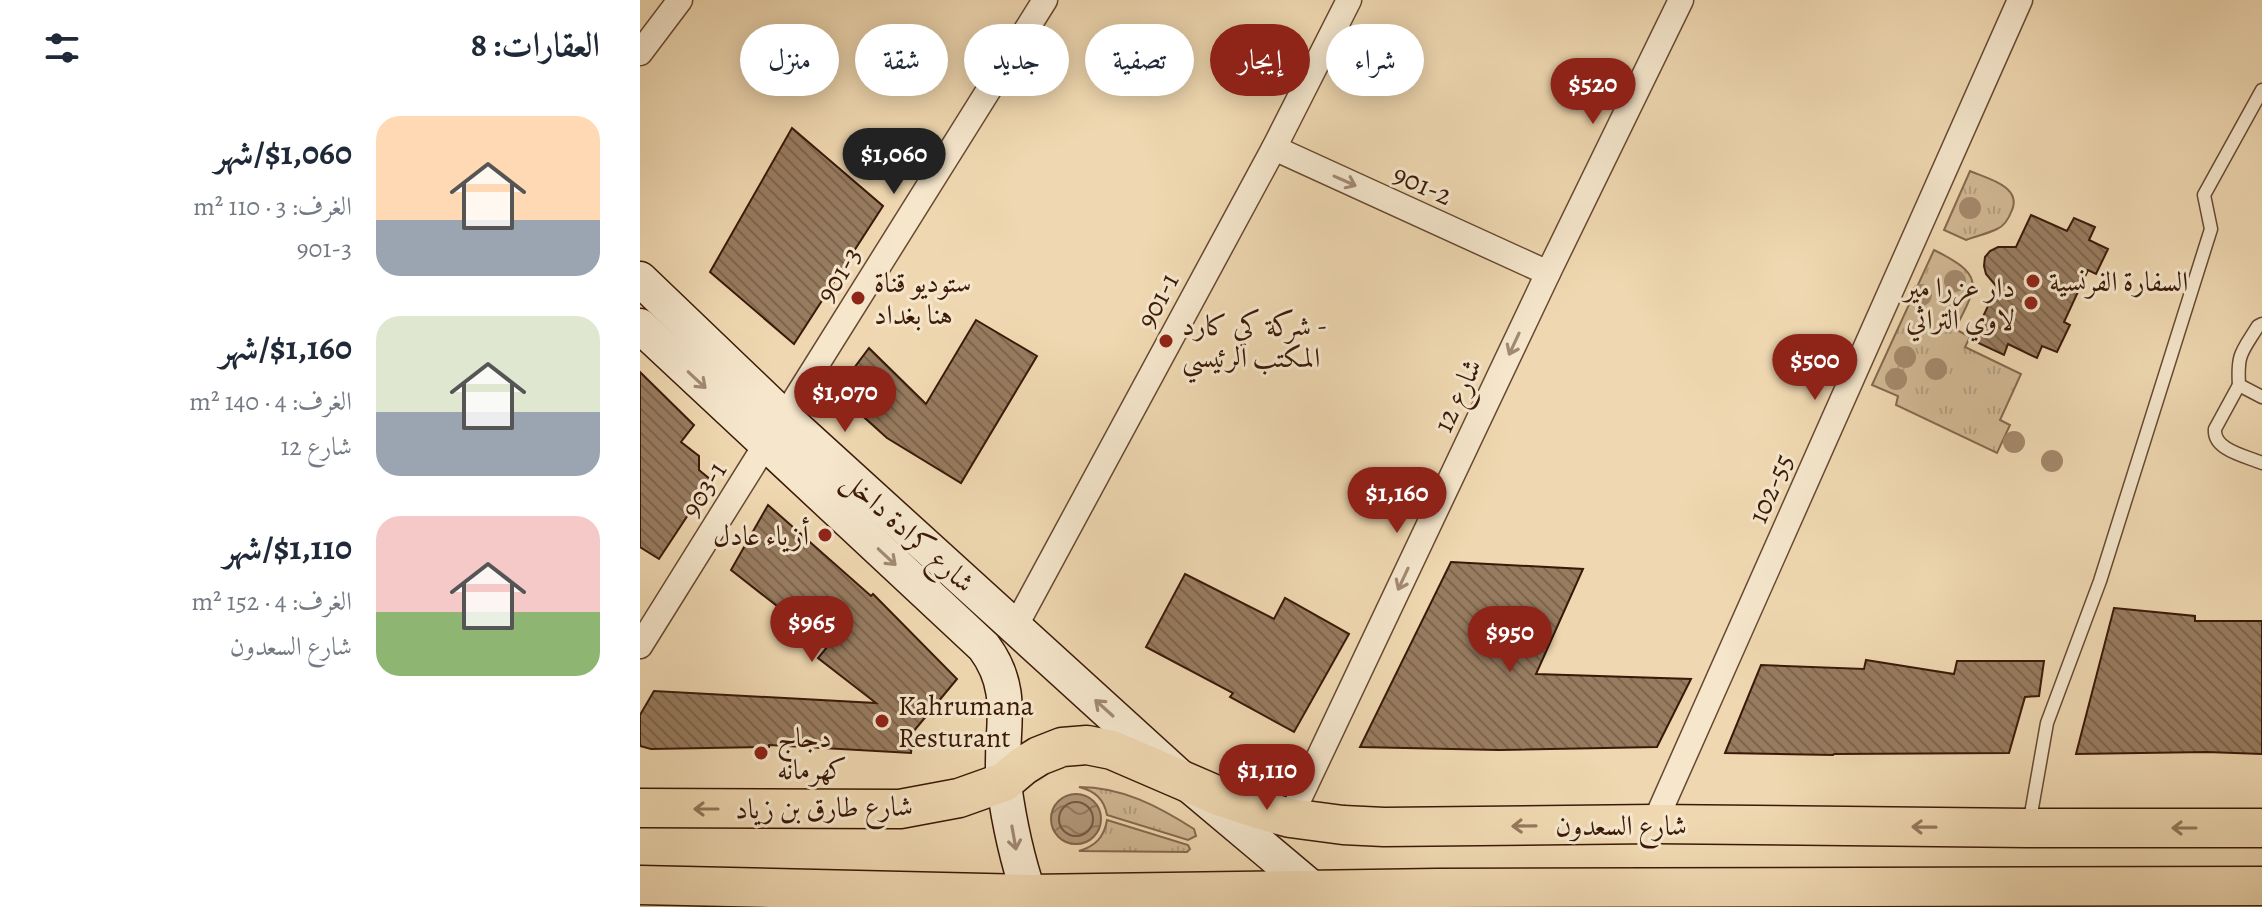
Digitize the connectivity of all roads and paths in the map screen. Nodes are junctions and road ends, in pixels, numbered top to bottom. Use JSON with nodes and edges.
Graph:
{"nodes":[{"id":1,"x":680,"y":0,"type":"edge"},
{"id":2,"x":1045,"y":0,"type":"edge"},
{"id":3,"x":1349,"y":0,"type":"edge"},
{"id":4,"x":1681,"y":0,"type":"edge"},
{"id":5,"x":2020,"y":0,"type":"edge"},
{"id":6,"x":640,"y":53,"type":"edge"},
{"id":7,"x":2262,"y":90,"type":"edge"},
{"id":8,"x":1274,"y":148,"type":"junction"},
{"id":9,"x":1548,"y":273,"type":"junction"},
{"id":10,"x":640,"y":279,"type":"edge"},
{"id":11,"x":2262,"y":324,"type":"edge"},
{"id":12,"x":640,"y":326,"type":"edge"},
{"id":13,"x":2239,"y":385,"type":"junction"},
{"id":14,"x":2262,"y":397,"type":"edge"},
{"id":15,"x":775,"y":430,"type":"junction"},
{"id":16,"x":2262,"y":463,"type":"edge"},
{"id":17,"x":1015,"y":627,"type":"junction"},
{"id":18,"x":640,"y":646,"type":"edge"},
{"id":19,"x":1182,"y":779,"type":"junction"},
{"id":20,"x":1004,"y":782,"type":"junction"},
{"id":21,"x":640,"y":808,"type":"edge"},
{"id":22,"x":1290,"y":818,"type":"junction"},
{"id":23,"x":1654,"y":824,"type":"junction"},
{"id":24,"x":2028,"y":828,"type":"junction"},
{"id":25,"x":2262,"y":828,"type":"edge"},
{"id":26,"x":640,"y":885,"type":"edge"},
{"id":27,"x":2262,"y":886,"type":"edge"},
{"id":28,"x":1029,"y":894,"type":"junction"},
{"id":29,"x":1434,"y":897,"type":"edge"},
{"id":30,"x":1318,"y":898,"type":"edge"}],
"edges":[{"from":1,"to":6,"type":"street"},
{"from":2,"to":15,"type":"street","name":"901-3"},
{"from":3,"to":8,"type":"street","name":"901-1"},
{"from":4,"to":9,"type":"street","name":"شارع 12"},
{"from":5,"to":23,"type":"street","name":"102-55"},
{"from":7,"to":24,"type":"lane"},
{"from":8,"to":9,"type":"street","name":"901-2","one_way":true},
{"from":8,"to":17,"type":"street","name":"901-1"},
{"from":9,"to":22,"type":"street","name":"شارع 12","one_way":true},
{"from":10,"to":15,"type":"main road","name":"شارع كرادة داخل"},
{"from":11,"to":13,"type":"lane"},
{"from":12,"to":15,"type":"main road","name":"شارع كرادة داخل","one_way":true},
{"from":13,"to":14,"type":"lane"},
{"from":13,"to":16,"type":"lane"},
{"from":15,"to":17,"type":"main road","name":"شارع كرادة داخل"},
{"from":15,"to":18,"type":"street","name":"903-1"},
{"from":15,"to":20,"type":"main road","name":"شارع كرادة داخل","one_way":true},
{"from":19,"to":17,"type":"main road","name":"شارع كرادة داخل","one_way":true},
{"from":19,"to":20,"type":"main road","name":"شارع السعدون"},
{"from":19,"to":22,"type":"main road","name":"شارع السعدون"},
{"from":19,"to":30,"type":"main road","name":"شارع كرادة داخل"},
{"from":20,"to":21,"type":"main road","name":"شارع طارق بن زياد","one_way":true},
{"from":20,"to":28,"type":"main road","name":"شارع كرادة داخل","one_way":true},
{"from":23,"to":22,"type":"main road","name":"شارع السعدون","one_way":true},
{"from":24,"to":23,"type":"main road","name":"شارع السعدون","one_way":true},
{"from":25,"to":24,"type":"main road","name":"شارع السعدون","one_way":true},
{"from":26,"to":28,"type":"main road"},
{"from":27,"to":29,"type":"main road"},
{"from":28,"to":30,"type":"main road"},
{"from":29,"to":30,"type":"main road"}]}
